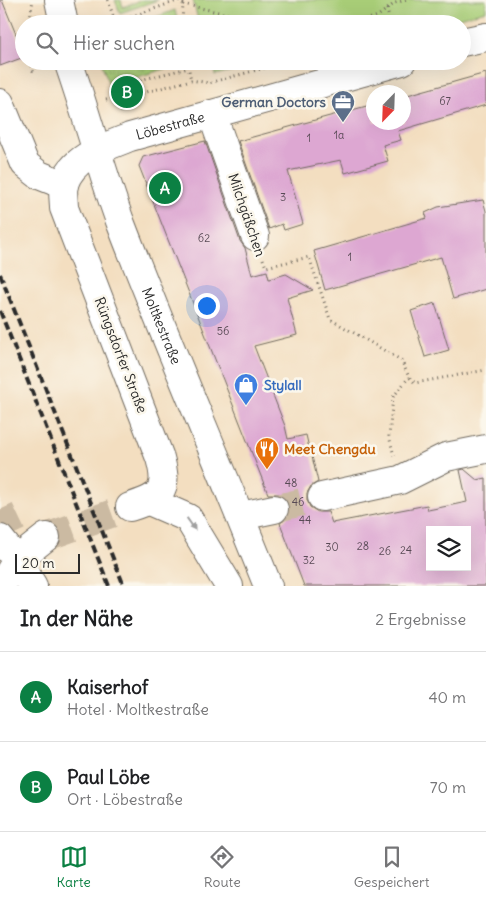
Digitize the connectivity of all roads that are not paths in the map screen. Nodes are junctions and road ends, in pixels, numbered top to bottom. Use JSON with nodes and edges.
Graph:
{"nodes":[{"id":1,"x":60,"y":0,"type":"edge"},
{"id":2,"x":62,"y":15,"type":"edge"},
{"id":3,"x":486,"y":36,"type":"edge"},
{"id":4,"x":471,"y":40,"type":"edge"},
{"id":5,"x":71,"y":70,"type":"edge"},
{"id":6,"x":370,"y":70,"type":"edge"},
{"id":7,"x":0,"y":103,"type":"edge"},
{"id":8,"x":212,"y":114,"type":"junction"},
{"id":9,"x":96,"y":151,"type":"junction"},
{"id":10,"x":64,"y":196,"type":"junction"},
{"id":11,"x":255,"y":236,"type":"road end"},
{"id":12,"x":486,"y":449,"type":"edge"},
{"id":13,"x":322,"y":497,"type":"tunnel mouth"},
{"id":14,"x":274,"y":508,"type":"tunnel mouth"},
{"id":15,"x":241,"y":516,"type":"junction"},
{"id":16,"x":46,"y":537,"type":"tunnel mouth"},
{"id":17,"x":0,"y":539,"type":"edge"},
{"id":18,"x":17,"y":560,"type":"junction"},
{"id":19,"x":0,"y":586,"type":"edge"},
{"id":20,"x":33,"y":586,"type":"edge"},
{"id":21,"x":229,"y":586,"type":"edge"},
{"id":22,"x":268,"y":586,"type":"edge"}],
"edges":[{"from":1,"to":2,"type":"street"},
{"from":3,"to":4,"type":"street"},
{"from":5,"to":9,"type":"street","name":"Moltkestraße"},
{"from":6,"to":8,"type":"street","name":"Löbestraße"},
{"from":7,"to":10,"type":"street"},
{"from":8,"to":9,"type":"street","name":"Löbestraße"},
{"from":8,"to":11,"type":"street","name":"Milchgäßchen"},
{"from":9,"to":10,"type":"street","name":"Löbestraße"},
{"from":9,"to":15,"type":"street","name":"Moltkestraße"},
{"from":10,"to":21,"type":"street","name":"Rüngsdorfer Straße","one_way":true},
{"from":12,"to":13,"type":"street"},
{"from":14,"to":15,"type":"street"},
{"from":15,"to":22,"type":"street","name":"Moltkestraße"},
{"from":16,"to":18,"type":"street"},
{"from":17,"to":18,"type":"street"},
{"from":18,"to":19,"type":"street"},
{"from":18,"to":20,"type":"street"}]}
